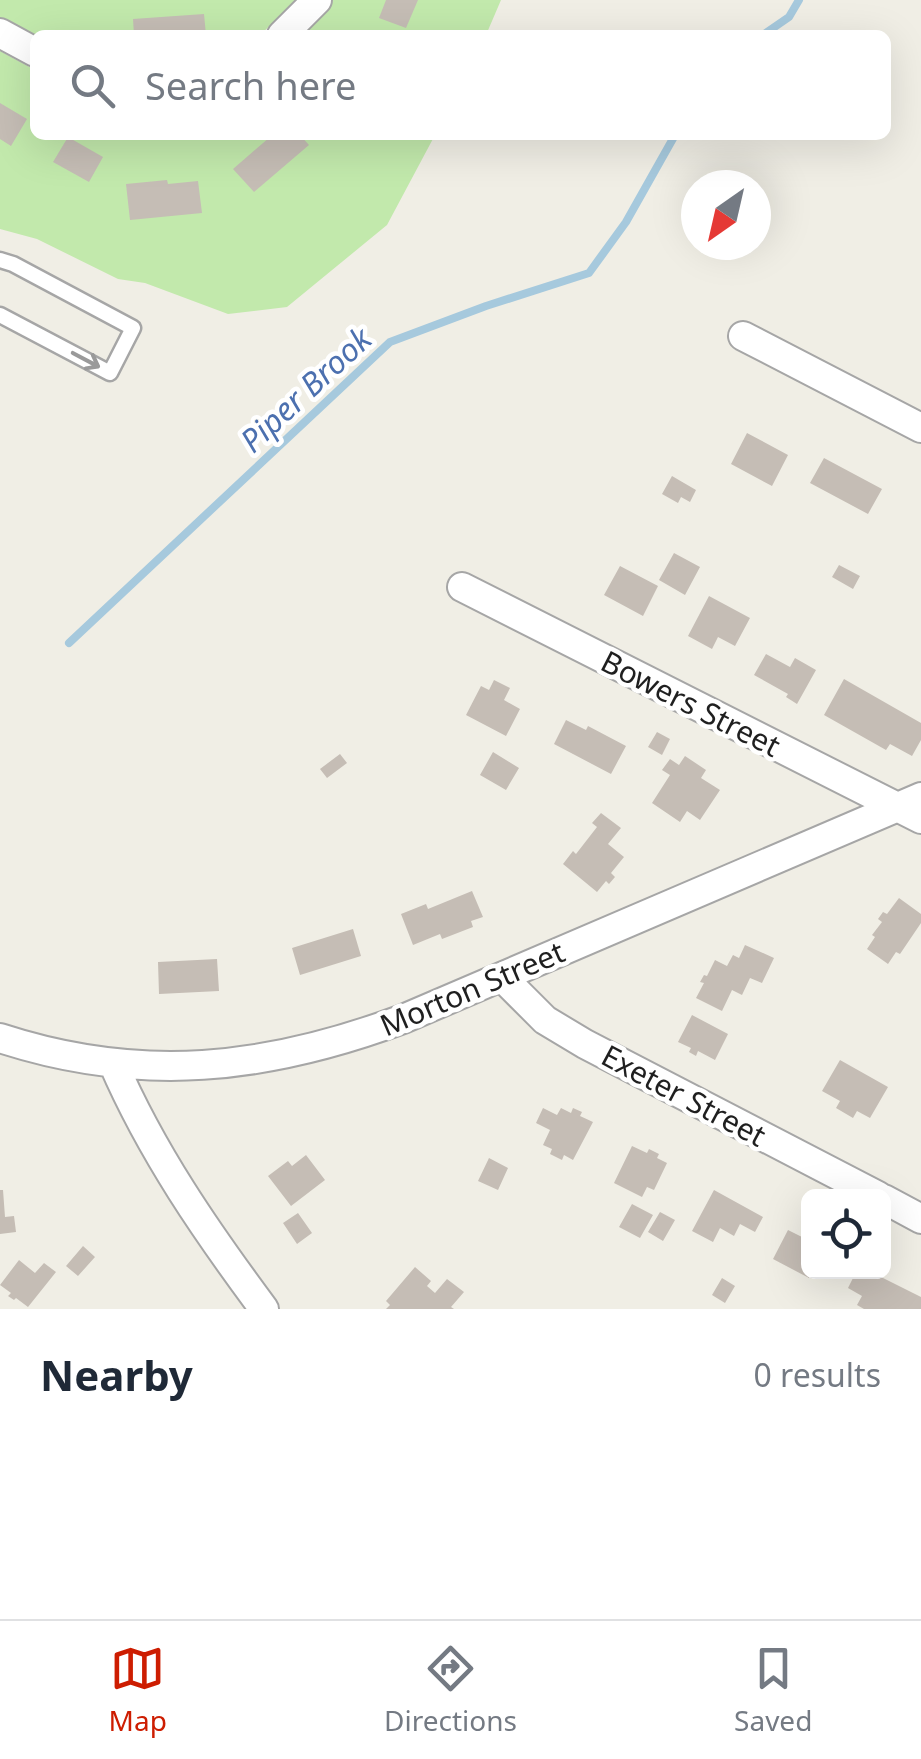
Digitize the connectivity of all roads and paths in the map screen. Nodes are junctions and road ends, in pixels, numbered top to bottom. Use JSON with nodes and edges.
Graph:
{"nodes":[{"id":1,"x":316,"y":0,"type":"edge"},
{"id":2,"x":287,"y":30,"type":"edge"},
{"id":3,"x":0,"y":32,"type":"edge"},
{"id":4,"x":30,"y":49,"type":"edge"},
{"id":5,"x":0,"y":260,"type":"edge"},
{"id":6,"x":0,"y":315,"type":"edge"},
{"id":7,"x":743,"y":336,"type":"dead end"},
{"id":8,"x":921,"y":428,"type":"edge"},
{"id":9,"x":462,"y":586,"type":"dead end"},
{"id":10,"x":913,"y":808,"type":"edge"},
{"id":11,"x":502,"y":976,"type":"junction"},
{"id":12,"x":0,"y":1038,"type":"edge"},
{"id":13,"x":113,"y":1063,"type":"junction"},
{"id":14,"x":864,"y":1189,"type":"edge"},
{"id":15,"x":891,"y":1203,"type":"edge"},
{"id":16,"x":921,"y":1219,"type":"edge"},
{"id":17,"x":264,"y":1309,"type":"edge"}],
"edges":[{"from":1,"to":2,"type":"street"},
{"from":3,"to":4,"type":"street"},
{"from":6,"to":5,"type":"lane","one_way":true},
{"from":7,"to":8,"type":"street"},
{"from":9,"to":10,"type":"street","name":"Bowers Street"},
{"from":10,"to":11,"type":"street","name":"Morton Street"},
{"from":11,"to":13,"type":"street","name":"Morton Street"},
{"from":11,"to":14,"type":"street","name":"Exeter Street"},
{"from":12,"to":13,"type":"street","name":"Morton Street"},
{"from":13,"to":17,"type":"street"},
{"from":15,"to":16,"type":"street","name":"Exeter Street"}]}
